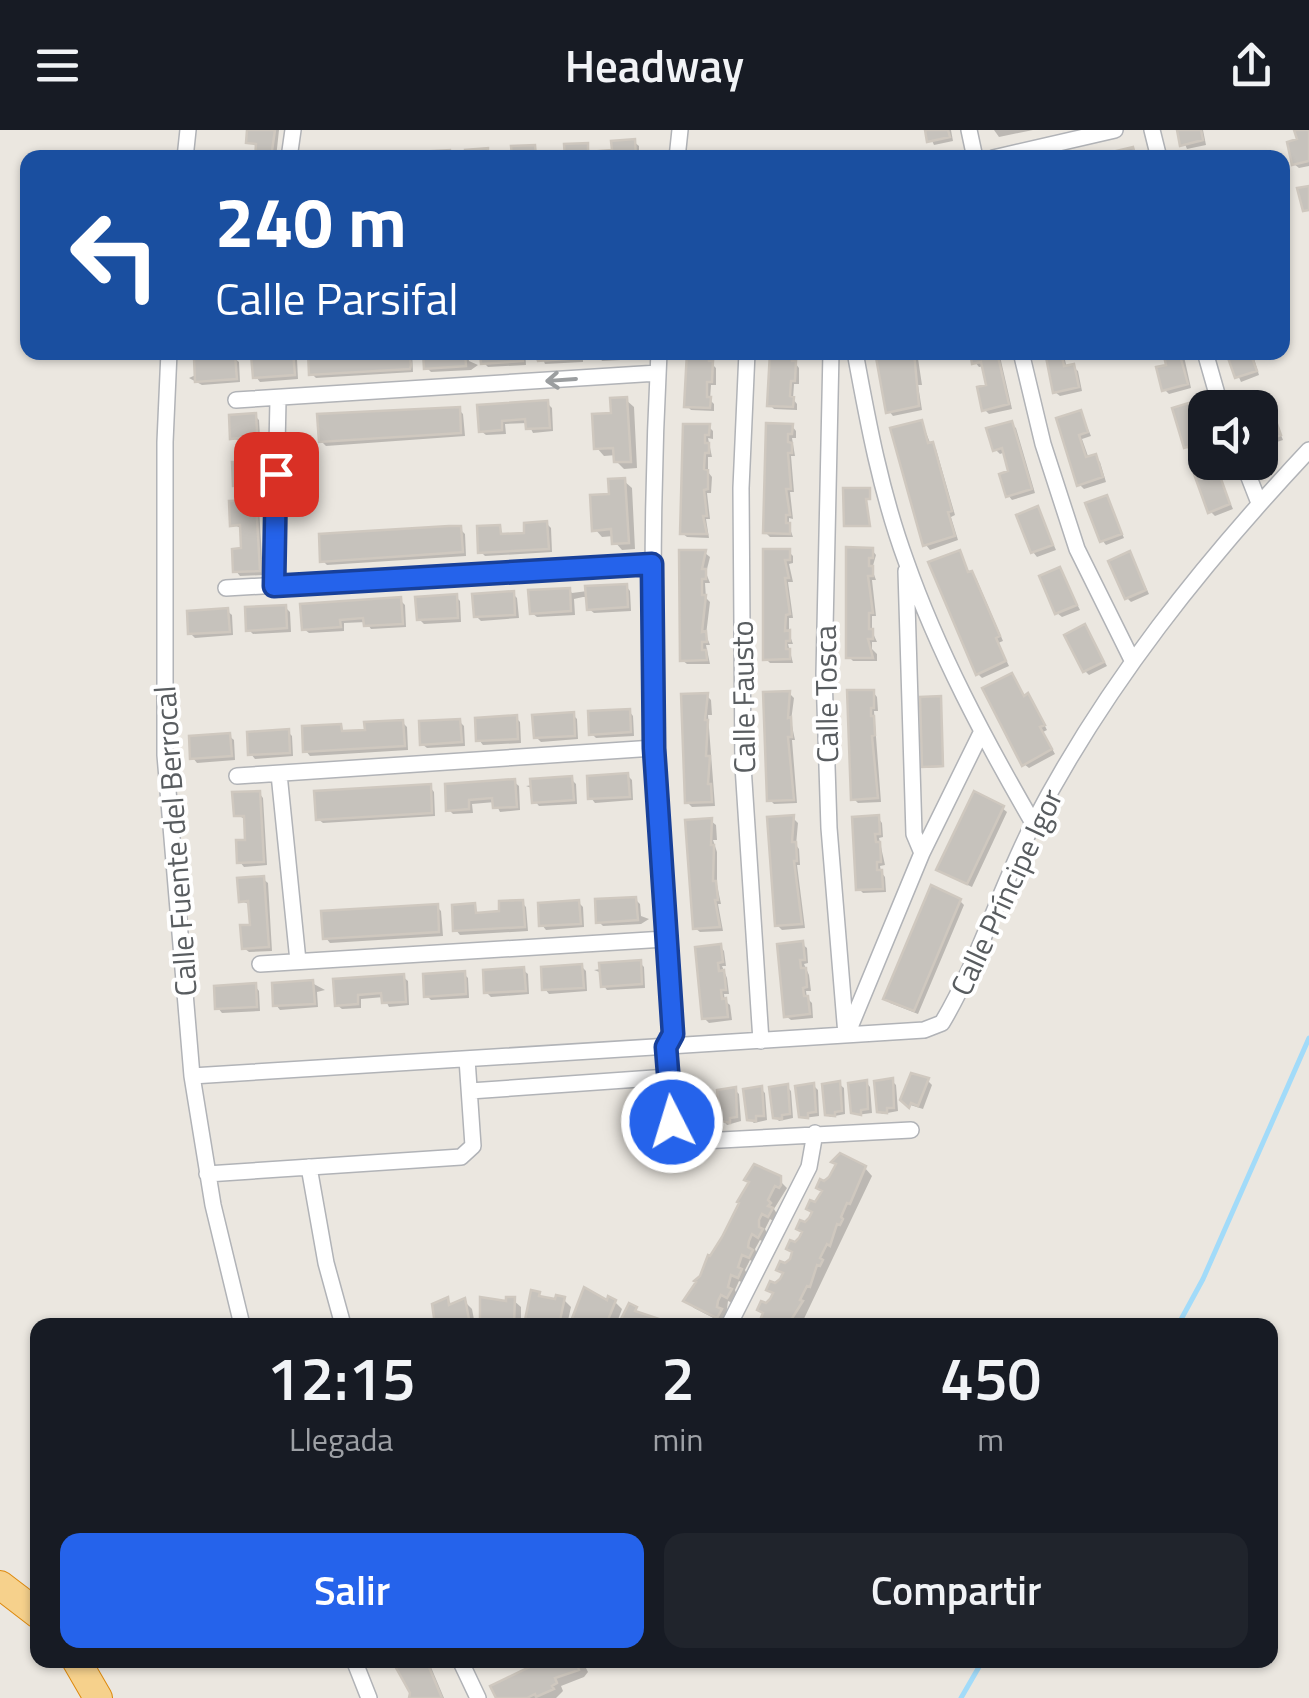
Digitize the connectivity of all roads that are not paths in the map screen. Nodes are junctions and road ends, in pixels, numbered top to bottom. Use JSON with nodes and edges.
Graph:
{"nodes":[{"id":1,"x":1114,"y":130,"type":"edge"},
{"id":2,"x":1028,"y":150,"type":"edge"},
{"id":3,"x":169,"y":360,"type":"edge"},
{"id":4,"x":659,"y":360,"type":"edge"},
{"id":5,"x":747,"y":360,"type":"edge"},
{"id":6,"x":831,"y":360,"type":"edge"},
{"id":7,"x":856,"y":360,"type":"edge"},
{"id":8,"x":1023,"y":360,"type":"edge"},
{"id":9,"x":1208,"y":360,"type":"edge"},
{"id":10,"x":658,"y":373,"type":"junction"},
{"id":11,"x":1216,"y":390,"type":"edge"},
{"id":12,"x":236,"y":400,"type":"dead end"},
{"id":13,"x":278,"y":400,"type":"junction"},
{"id":14,"x":1309,"y":450,"type":"edge"},
{"id":15,"x":1250,"y":480,"type":"edge"},
{"id":16,"x":1259,"y":503,"type":"junction"},
{"id":17,"x":906,"y":562,"type":"junction"},
{"id":18,"x":652,"y":564,"type":"junction"},
{"id":19,"x":274,"y":586,"type":"junction"},
{"id":20,"x":226,"y":588,"type":"dead end"},
{"id":21,"x":1132,"y":660,"type":"junction"},
{"id":22,"x":981,"y":733,"type":"junction"},
{"id":23,"x":654,"y":748,"type":"junction"},
{"id":24,"x":279,"y":774,"type":"junction"},
{"id":25,"x":237,"y":776,"type":"dead end"},
{"id":26,"x":1033,"y":823,"type":"junction"},
{"id":27,"x":922,"y":853,"type":"junction"},
{"id":28,"x":665,"y":939,"type":"junction"},
{"id":29,"x":298,"y":961,"type":"junction"},
{"id":30,"x":260,"y":964,"type":"dead end"},
{"id":31,"x":846,"y":1036,"type":"junction"},
{"id":32,"x":760,"y":1041,"type":"junction"},
{"id":33,"x":666,"y":1047,"type":"junction"},
{"id":34,"x":467,"y":1060,"type":"junction"},
{"id":35,"x":192,"y":1076,"type":"junction"},
{"id":36,"x":668,"y":1077,"type":"junction"},
{"id":37,"x":470,"y":1091,"type":"junction"},
{"id":38,"x":911,"y":1130,"type":"dead end"},
{"id":39,"x":816,"y":1134,"type":"junction"},
{"id":40,"x":310,"y":1167,"type":"junction"},
{"id":41,"x":207,"y":1174,"type":"junction"},
{"id":42,"x":240,"y":1318,"type":"edge"},
{"id":43,"x":341,"y":1318,"type":"edge"},
{"id":44,"x":733,"y":1318,"type":"edge"},
{"id":45,"x":0,"y":1566,"type":"edge"},
{"id":46,"x":0,"y":1585,"type":"edge"},
{"id":47,"x":30,"y":1587,"type":"edge"},
{"id":48,"x":30,"y":1608,"type":"edge"},
{"id":49,"x":81,"y":1668,"type":"edge"},
{"id":50,"x":98,"y":1668,"type":"edge"},
{"id":51,"x":357,"y":1668,"type":"edge"},
{"id":52,"x":467,"y":1668,"type":"edge"},
{"id":53,"x":98,"y":1698,"type":"edge"},
{"id":54,"x":115,"y":1698,"type":"edge"},
{"id":55,"x":369,"y":1698,"type":"edge"},
{"id":56,"x":478,"y":1698,"type":"edge"}],
"edges":[{"from":1,"to":2,"type":"street"},
{"from":3,"to":35,"type":"street","name":"Calle Fuente del Berrocal"},
{"from":4,"to":10,"type":"street"},
{"from":5,"to":32,"type":"street","name":"Calle Fausto"},
{"from":6,"to":31,"type":"street","name":"Calle Tosca"},
{"from":7,"to":17,"type":"street"},
{"from":8,"to":21,"type":"street"},
{"from":9,"to":11,"type":"street"},
{"from":10,"to":13,"type":"street","one_way":true},
{"from":10,"to":18,"type":"street"},
{"from":12,"to":13,"type":"street"},
{"from":13,"to":19,"type":"street"},
{"from":14,"to":16,"type":"street","name":"Calle Príncipe Igor"},
{"from":15,"to":16,"type":"street"},
{"from":16,"to":21,"type":"street","name":"Calle Príncipe Igor"},
{"from":17,"to":22,"type":"street"},
{"from":17,"to":27,"type":"street"},
{"from":18,"to":19,"type":"street"},
{"from":18,"to":23,"type":"street"},
{"from":19,"to":20,"type":"street"},
{"from":21,"to":26,"type":"street","name":"Calle Príncipe Igor"},
{"from":22,"to":26,"type":"street"},
{"from":22,"to":27,"type":"street"},
{"from":23,"to":24,"type":"street"},
{"from":23,"to":28,"type":"street"},
{"from":24,"to":25,"type":"street"},
{"from":24,"to":29,"type":"street"},
{"from":26,"to":31,"type":"street","name":"Calle Príncipe Igor"},
{"from":27,"to":31,"type":"street"},
{"from":28,"to":29,"type":"street"},
{"from":28,"to":33,"type":"street"},
{"from":29,"to":30,"type":"street"},
{"from":31,"to":32,"type":"street","name":"Calle Príncipe Igor"},
{"from":32,"to":33,"type":"street","name":"Calle Príncipe Igor"},
{"from":33,"to":34,"type":"street","name":"Calle Príncipe Igor"},
{"from":33,"to":36,"type":"street"},
{"from":34,"to":35,"type":"street","name":"Calle Príncipe Igor"},
{"from":34,"to":37,"type":"street"},
{"from":35,"to":41,"type":"street","name":"Calle Fuente del Berrocal"},
{"from":36,"to":37,"type":"street"},
{"from":36,"to":39,"type":"street"},
{"from":37,"to":40,"type":"street"},
{"from":38,"to":39,"type":"street"},
{"from":39,"to":44,"type":"street"},
{"from":40,"to":41,"type":"street"},
{"from":40,"to":43,"type":"street"},
{"from":41,"to":42,"type":"street","name":"Calle Fuente del Berrocal"},
{"from":45,"to":47,"type":"highway"},
{"from":46,"to":48,"type":"highway"},
{"from":49,"to":53,"type":"highway"},
{"from":50,"to":54,"type":"highway"},
{"from":51,"to":55,"type":"street"},
{"from":52,"to":56,"type":"street"}]}
